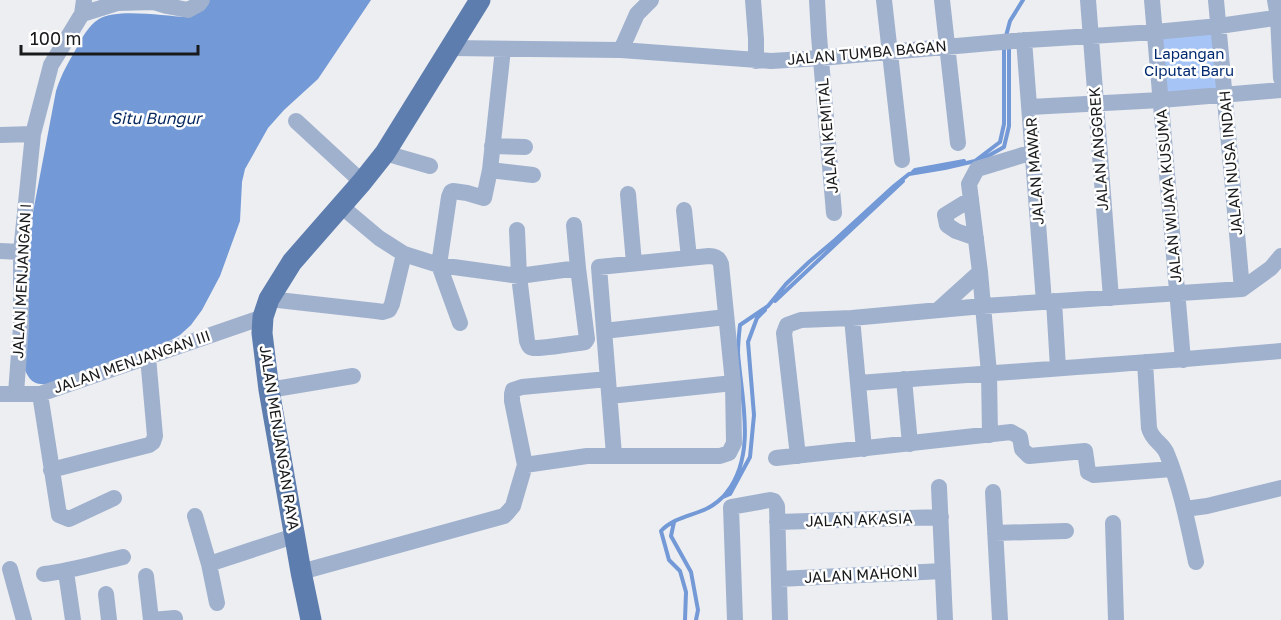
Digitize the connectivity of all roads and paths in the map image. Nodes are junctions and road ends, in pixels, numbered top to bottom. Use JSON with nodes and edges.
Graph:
{"nodes":[{"id":1,"x":202,"y":0,"type":"edge"},
{"id":2,"x":480,"y":0,"type":"edge"},
{"id":3,"x":651,"y":0,"type":"edge"},
{"id":4,"x":753,"y":0,"type":"edge"},
{"id":5,"x":818,"y":0,"type":"edge"},
{"id":6,"x":884,"y":0,"type":"edge"},
{"id":7,"x":942,"y":0,"type":"edge"},
{"id":8,"x":1088,"y":0,"type":"edge"},
{"id":9,"x":1152,"y":0,"type":"edge"},
{"id":10,"x":1216,"y":0,"type":"edge"},
{"id":11,"x":154,"y":1,"type":"edge"},
{"id":12,"x":83,"y":7,"type":"edge"},
{"id":13,"x":1278,"y":11,"type":"edge"},
{"id":14,"x":1219,"y":26,"type":"junction"},
{"id":15,"x":1155,"y":32,"type":"junction"},
{"id":16,"x":1090,"y":37,"type":"junction"},
{"id":17,"x":1019,"y":40,"type":"junction"},
{"id":18,"x":947,"y":47,"type":"junction"},
{"id":19,"x":451,"y":48,"type":"junction"},
{"id":20,"x":503,"y":49,"type":"junction"},
{"id":21,"x":621,"y":50,"type":"junction"},
{"id":22,"x":890,"y":52,"type":"junction"},
{"id":23,"x":821,"y":58,"type":"junction"},
{"id":24,"x":756,"y":61,"type":"junction"},
{"id":25,"x":1281,"y":78,"type":"edge"},
{"id":26,"x":1281,"y":90,"type":"edge"},
{"id":27,"x":1225,"y":94,"type":"junction"},
{"id":28,"x":1161,"y":100,"type":"junction"},
{"id":29,"x":1096,"y":104,"type":"junction"},
{"id":30,"x":1030,"y":107,"type":"junction"},
{"id":31,"x":296,"y":121,"type":"dead end"},
{"id":32,"x":33,"y":134,"type":"junction"},
{"id":33,"x":0,"y":135,"type":"edge"},
{"id":34,"x":958,"y":142,"type":"dead end"},
{"id":35,"x":492,"y":146,"type":"junction"},
{"id":36,"x":525,"y":147,"type":"dead end"},
{"id":37,"x":1033,"y":152,"type":"junction"},
{"id":38,"x":385,"y":153,"type":"junction"},
{"id":39,"x":902,"y":160,"type":"dead end"},
{"id":40,"x":430,"y":166,"type":"dead end"},
{"id":41,"x":490,"y":170,"type":"junction"},
{"id":42,"x":533,"y":175,"type":"dead end"},
{"id":43,"x":362,"y":182,"type":"junction"},
{"id":44,"x":628,"y":194,"type":"dead end"},
{"id":45,"x":971,"y":199,"type":"junction"},
{"id":46,"x":341,"y":206,"type":"junction"},
{"id":47,"x":684,"y":210,"type":"dead end"},
{"id":48,"x":834,"y":213,"type":"dead end"},
{"id":49,"x":574,"y":225,"type":"dead end"},
{"id":50,"x":517,"y":230,"type":"dead end"},
{"id":51,"x":976,"y":238,"type":"junction"},
{"id":52,"x":0,"y":251,"type":"edge"},
{"id":53,"x":21,"y":252,"type":"junction"},
{"id":54,"x":404,"y":254,"type":"junction"},
{"id":55,"x":1281,"y":256,"type":"edge"},
{"id":56,"x":689,"y":258,"type":"junction"},
{"id":57,"x":634,"y":263,"type":"junction"},
{"id":58,"x":439,"y":265,"type":"junction"},
{"id":59,"x":578,"y":268,"type":"junction"},
{"id":60,"x":980,"y":272,"type":"junction"},
{"id":61,"x":519,"y":276,"type":"junction"},
{"id":62,"x":1242,"y":289,"type":"junction"},
{"id":63,"x":1177,"y":294,"type":"junction"},
{"id":64,"x":1111,"y":298,"type":"junction"},
{"id":65,"x":1049,"y":302,"type":"junction"},
{"id":66,"x":983,"y":306,"type":"junction"},
{"id":67,"x":266,"y":308,"type":"junction"},
{"id":68,"x":938,"y":310,"type":"junction"},
{"id":69,"x":726,"y":316,"type":"junction"},
{"id":70,"x":852,"y":318,"type":"junction"},
{"id":71,"x":460,"y":323,"type":"dead end"},
{"id":72,"x":604,"y":331,"type":"junction"},
{"id":73,"x":1281,"y":351,"type":"edge"},
{"id":74,"x":148,"y":357,"type":"junction"},
{"id":75,"x":1183,"y":360,"type":"junction"},
{"id":76,"x":1145,"y":362,"type":"junction"},
{"id":77,"x":1058,"y":368,"type":"junction"},
{"id":78,"x":989,"y":373,"type":"junction"},
{"id":79,"x":353,"y":376,"type":"dead end"},
{"id":80,"x":904,"y":379,"type":"junction"},
{"id":81,"x":733,"y":383,"type":"junction"},
{"id":82,"x":858,"y":383,"type":"junction"},
{"id":83,"x":609,"y":388,"type":"junction"},
{"id":84,"x":269,"y":390,"type":"junction"},
{"id":85,"x":8,"y":393,"type":"edge"},
{"id":86,"x":40,"y":394,"type":"junction"},
{"id":87,"x":990,"y":435,"type":"junction"},
{"id":88,"x":910,"y":444,"type":"junction"},
{"id":89,"x":864,"y":449,"type":"junction"},
{"id":90,"x":614,"y":455,"type":"junction"},
{"id":91,"x":798,"y":456,"type":"junction"},
{"id":92,"x":776,"y":458,"type":"dead end"},
{"id":93,"x":525,"y":465,"type":"junction"},
{"id":94,"x":1172,"y":469,"type":"junction"},
{"id":95,"x":51,"y":470,"type":"junction"},
{"id":96,"x":939,"y":487,"type":"dead end"},
{"id":97,"x":1281,"y":488,"type":"edge"},
{"id":98,"x":993,"y":492,"type":"dead end"},
{"id":99,"x":114,"y":498,"type":"dead end"},
{"id":100,"x":1185,"y":509,"type":"junction"},
{"id":101,"x":195,"y":516,"type":"dead end"},
{"id":102,"x":941,"y":517,"type":"junction"},
{"id":103,"x":777,"y":522,"type":"junction"},
{"id":104,"x":1113,"y":523,"type":"dead end"},
{"id":105,"x":1066,"y":531,"type":"dead end"},
{"id":106,"x":995,"y":533,"type":"junction"},
{"id":107,"x":294,"y":536,"type":"junction"},
{"id":108,"x":123,"y":557,"type":"dead end"},
{"id":109,"x":1196,"y":561,"type":"dead end"},
{"id":110,"x":209,"y":564,"type":"junction"},
{"id":111,"x":10,"y":569,"type":"dead end"},
{"id":112,"x":66,"y":572,"type":"junction"},
{"id":113,"x":301,"y":572,"type":"junction"},
{"id":114,"x":943,"y":572,"type":"junction"},
{"id":115,"x":44,"y":574,"type":"dead end"},
{"id":116,"x":146,"y":576,"type":"dead end"},
{"id":117,"x":779,"y":579,"type":"junction"},
{"id":118,"x":106,"y":594,"type":"dead end"},
{"id":119,"x":217,"y":603,"type":"dead end"},
{"id":120,"x":24,"y":620,"type":"edge"},
{"id":121,"x":73,"y":620,"type":"edge"},
{"id":122,"x":109,"y":620,"type":"edge"},
{"id":123,"x":175,"y":620,"type":"edge"},
{"id":124,"x":311,"y":620,"type":"edge"},
{"id":125,"x":735,"y":620,"type":"edge"},
{"id":126,"x":780,"y":620,"type":"edge"},
{"id":127,"x":945,"y":620,"type":"edge"},
{"id":128,"x":1000,"y":620,"type":"edge"},
{"id":129,"x":1116,"y":620,"type":"edge"}],
"edges":[{"from":1,"to":11,"type":"street"},
{"from":2,"to":19,"type":"main road"},
{"from":3,"to":21,"type":"street"},
{"from":4,"to":24,"type":"street"},
{"from":5,"to":23,"type":"street","name":"JALAN KEMITAL"},
{"from":6,"to":22,"type":"street"},
{"from":7,"to":18,"type":"street"},
{"from":8,"to":16,"type":"street","name":"JALAN ANGGREK"},
{"from":9,"to":15,"type":"street","name":"JALAN WIJAYA KUSUMA"},
{"from":10,"to":14,"type":"street","name":"JALAN NUSA INDAH"},
{"from":11,"to":12,"type":"street"},
{"from":12,"to":32,"type":"street","name":"JALAN MENJANGAN I"},
{"from":13,"to":14,"type":"street","name":"JALAN TUMBA BAGAN"},
{"from":13,"to":25,"type":"street"},
{"from":14,"to":15,"type":"street","name":"JALAN TUMBA BAGAN"},
{"from":14,"to":27,"type":"street","name":"JALAN NUSA INDAH"},
{"from":15,"to":16,"type":"street","name":"JALAN TUMBA BAGAN"},
{"from":15,"to":28,"type":"street","name":"JALAN WIJAYA KUSUMA"},
{"from":16,"to":17,"type":"street","name":"JALAN TUMBA BAGAN"},
{"from":16,"to":29,"type":"street","name":"JALAN ANGGREK"},
{"from":17,"to":18,"type":"street","name":"JALAN TUMBA BAGAN"},
{"from":17,"to":30,"type":"street","name":"JALAN MAWAR"},
{"from":18,"to":22,"type":"street","name":"JALAN TUMBA BAGAN"},
{"from":18,"to":34,"type":"street"},
{"from":19,"to":20,"type":"street","name":"JALAN TUMBA BAGAN"},
{"from":19,"to":38,"type":"main road"},
{"from":20,"to":21,"type":"street","name":"JALAN TUMBA BAGAN"},
{"from":20,"to":35,"type":"street"},
{"from":21,"to":24,"type":"street","name":"JALAN TUMBA BAGAN"},
{"from":22,"to":23,"type":"street","name":"JALAN TUMBA BAGAN"},
{"from":22,"to":39,"type":"street"},
{"from":23,"to":24,"type":"street","name":"JALAN TUMBA BAGAN"},
{"from":23,"to":48,"type":"street","name":"JALAN KEMITAL"},
{"from":26,"to":27,"type":"street"},
{"from":27,"to":28,"type":"street"},
{"from":27,"to":62,"type":"street","name":"JALAN NUSA INDAH"},
{"from":28,"to":29,"type":"street"},
{"from":28,"to":63,"type":"street","name":"JALAN WIJAYA KUSUMA"},
{"from":29,"to":30,"type":"street"},
{"from":29,"to":64,"type":"street","name":"JALAN ANGGREK"},
{"from":30,"to":37,"type":"street","name":"JALAN MAWAR"},
{"from":31,"to":43,"type":"street"},
{"from":32,"to":33,"type":"street"},
{"from":32,"to":53,"type":"street","name":"JALAN MENJANGAN I"},
{"from":35,"to":36,"type":"street"},
{"from":35,"to":41,"type":"street"},
{"from":37,"to":45,"type":"street"},
{"from":37,"to":65,"type":"street","name":"JALAN MAWAR"},
{"from":38,"to":40,"type":"street"},
{"from":38,"to":43,"type":"main road"},
{"from":41,"to":42,"type":"street"},
{"from":41,"to":58,"type":"street"},
{"from":43,"to":46,"type":"main road"},
{"from":44,"to":57,"type":"street"},
{"from":45,"to":51,"type":"street"},
{"from":45,"to":51,"type":"street"},
{"from":46,"to":54,"type":"street"},
{"from":46,"to":67,"type":"main road"},
{"from":47,"to":56,"type":"street"},
{"from":49,"to":59,"type":"street"},
{"from":50,"to":61,"type":"street"},
{"from":51,"to":60,"type":"street"},
{"from":52,"to":53,"type":"street"},
{"from":53,"to":85,"type":"street","name":"JALAN MENJANGAN I"},
{"from":54,"to":58,"type":"street"},
{"from":54,"to":67,"type":"street"},
{"from":55,"to":62,"type":"street"},
{"from":56,"to":57,"type":"street"},
{"from":56,"to":69,"type":"street"},
{"from":57,"to":72,"type":"street"},
{"from":58,"to":61,"type":"street"},
{"from":58,"to":71,"type":"street"},
{"from":59,"to":61,"type":"street"},
{"from":59,"to":61,"type":"street"},
{"from":60,"to":66,"type":"street"},
{"from":60,"to":68,"type":"street"},
{"from":62,"to":63,"type":"street"},
{"from":63,"to":64,"type":"street"},
{"from":63,"to":75,"type":"street","name":"JALAN WIJAYA KUSUMA"},
{"from":64,"to":65,"type":"street"},
{"from":65,"to":66,"type":"street"},
{"from":65,"to":77,"type":"street","name":"JALAN MAWAR"},
{"from":66,"to":68,"type":"street"},
{"from":66,"to":78,"type":"street"},
{"from":67,"to":74,"type":"street","name":"JALAN MENJANGAN III"},
{"from":67,"to":84,"type":"main road","name":"JALAN MENJANGAN RAYA"},
{"from":68,"to":70,"type":"street"},
{"from":69,"to":72,"type":"street"},
{"from":69,"to":81,"type":"street"},
{"from":70,"to":82,"type":"street"},
{"from":70,"to":91,"type":"street"},
{"from":72,"to":83,"type":"street"},
{"from":73,"to":75,"type":"street"},
{"from":74,"to":86,"type":"street","name":"JALAN MENJANGAN III"},
{"from":74,"to":95,"type":"street"},
{"from":75,"to":76,"type":"street"},
{"from":76,"to":77,"type":"street"},
{"from":76,"to":94,"type":"street"},
{"from":77,"to":78,"type":"street"},
{"from":78,"to":80,"type":"street"},
{"from":78,"to":87,"type":"street"},
{"from":79,"to":84,"type":"street"},
{"from":80,"to":82,"type":"street"},
{"from":80,"to":88,"type":"street"},
{"from":81,"to":83,"type":"street"},
{"from":81,"to":90,"type":"street"},
{"from":82,"to":89,"type":"street"},
{"from":83,"to":90,"type":"street"},
{"from":83,"to":93,"type":"street"},
{"from":84,"to":107,"type":"main road","name":"JALAN MENJANGAN RAYA"},
{"from":85,"to":86,"type":"street","name":"JALAN MENJANGAN III"},
{"from":86,"to":95,"type":"street"},
{"from":87,"to":88,"type":"street"},
{"from":87,"to":94,"type":"street"},
{"from":88,"to":89,"type":"street"},
{"from":89,"to":91,"type":"street"},
{"from":90,"to":93,"type":"street"},
{"from":91,"to":92,"type":"street"},
{"from":93,"to":113,"type":"street"},
{"from":94,"to":100,"type":"street"},
{"from":95,"to":99,"type":"street"},
{"from":96,"to":102,"type":"street"},
{"from":97,"to":100,"type":"street"},
{"from":98,"to":106,"type":"street"},
{"from":100,"to":109,"type":"street"},
{"from":101,"to":110,"type":"street"},
{"from":102,"to":103,"type":"street","name":"JALAN AKASIA"},
{"from":102,"to":114,"type":"street"},
{"from":103,"to":117,"type":"street"},
{"from":103,"to":125,"type":"street"},
{"from":104,"to":129,"type":"street"},
{"from":105,"to":106,"type":"street"},
{"from":106,"to":128,"type":"street"},
{"from":107,"to":110,"type":"street"},
{"from":107,"to":113,"type":"main road","name":"JALAN MENJANGAN RAYA"},
{"from":108,"to":112,"type":"street"},
{"from":110,"to":119,"type":"street"},
{"from":111,"to":120,"type":"street"},
{"from":112,"to":115,"type":"street"},
{"from":112,"to":121,"type":"street"},
{"from":113,"to":124,"type":"main road","name":"JALAN MENJANGAN RAYA"},
{"from":114,"to":117,"type":"street","name":"JALAN MAHONI"},
{"from":114,"to":127,"type":"street"},
{"from":116,"to":123,"type":"street"},
{"from":117,"to":126,"type":"street"},
{"from":118,"to":122,"type":"street"}]}
